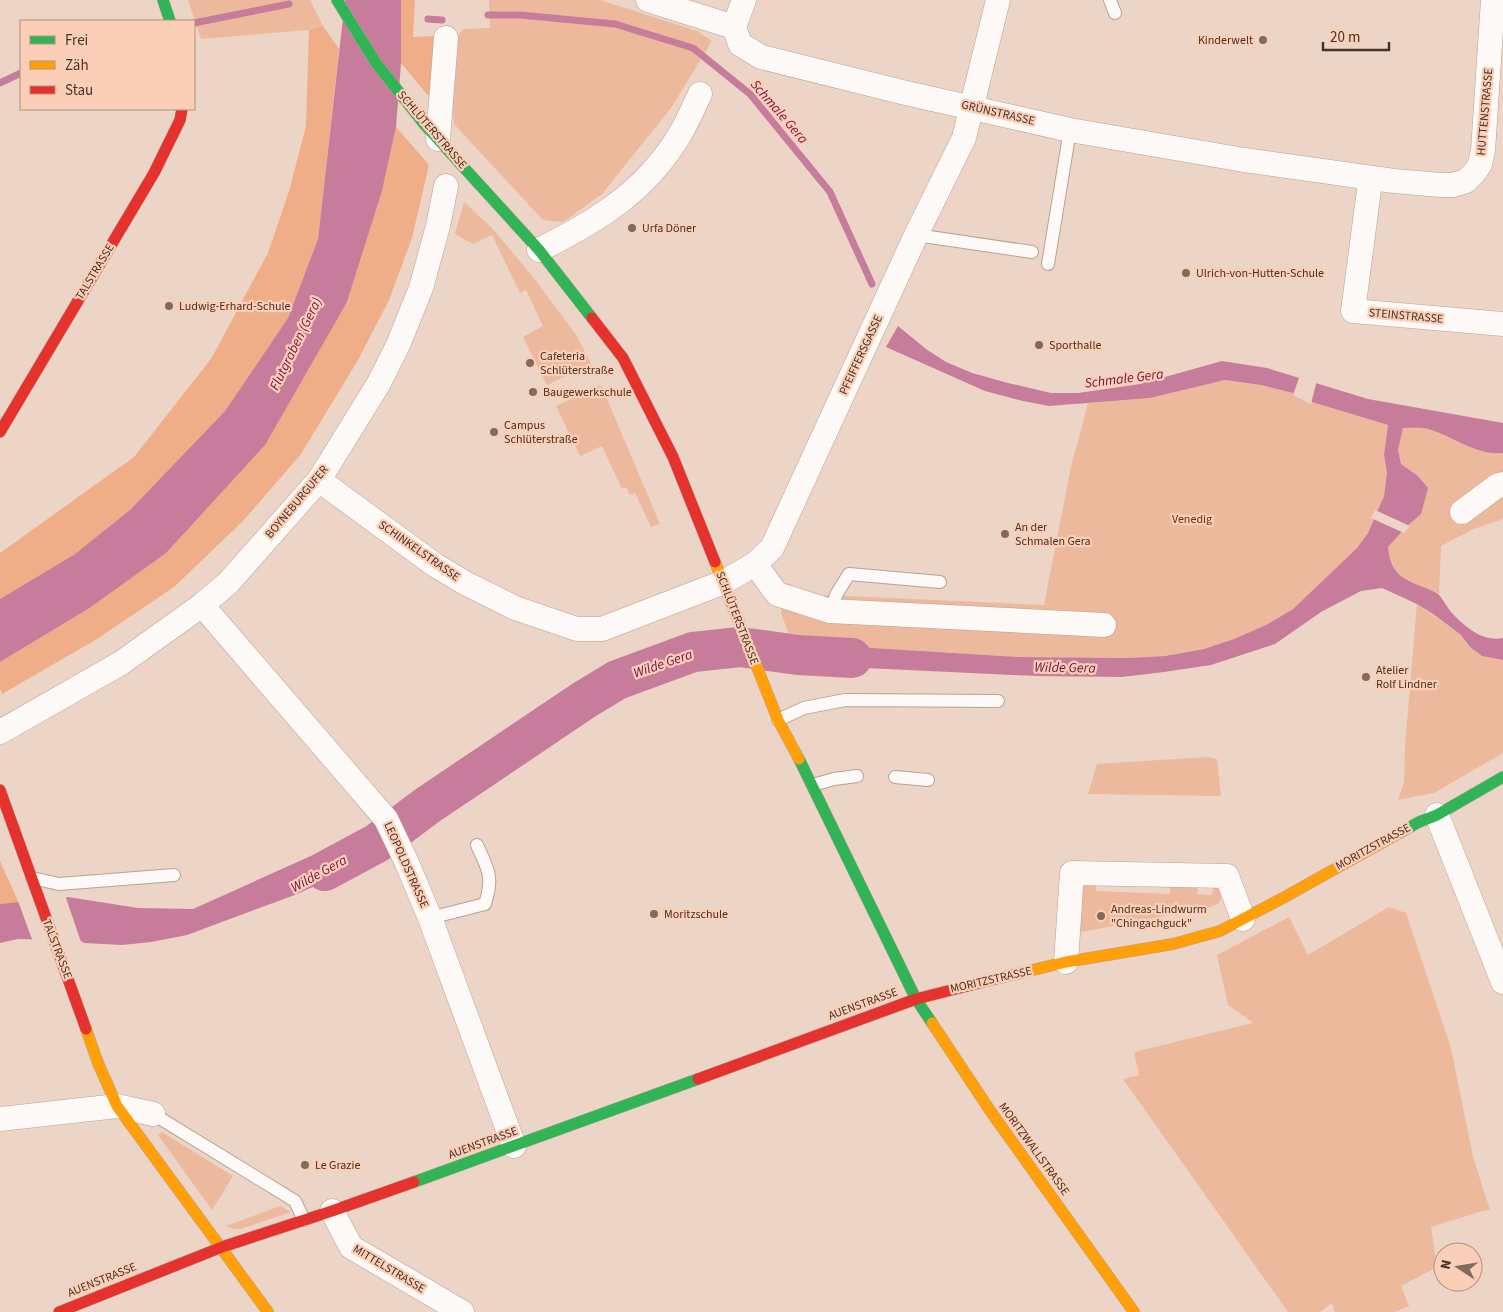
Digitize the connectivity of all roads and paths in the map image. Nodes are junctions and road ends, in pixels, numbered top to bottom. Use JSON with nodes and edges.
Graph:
{"nodes":[{"id":1,"x":337,"y":0,"type":"edge"},
{"id":2,"x":648,"y":0,"type":"edge"},
{"id":3,"x":744,"y":0,"type":"edge"},
{"id":4,"x":998,"y":0,"type":"edge"},
{"id":5,"x":1110,"y":0,"type":"edge"},
{"id":6,"x":1493,"y":0,"type":"edge"},
{"id":7,"x":164,"y":4,"type":"edge"},
{"id":8,"x":1116,"y":12,"type":"dead end"},
{"id":9,"x":170,"y":20,"type":"edge"},
{"id":10,"x":734,"y":27,"type":"junction"},
{"id":11,"x":446,"y":38,"type":"dead end"},
{"id":12,"x":700,"y":94,"type":"dead end"},
{"id":13,"x":973,"y":107,"type":"junction"},
{"id":14,"x":182,"y":110,"type":"edge"},
{"id":15,"x":1070,"y":130,"type":"junction"},
{"id":16,"x":432,"y":132,"type":"junction"},
{"id":17,"x":455,"y":176,"type":"junction"},
{"id":18,"x":1369,"y":178,"type":"junction"},
{"id":19,"x":916,"y":235,"type":"junction"},
{"id":20,"x":540,"y":250,"type":"junction"},
{"id":21,"x":1032,"y":252,"type":"dead end"},
{"id":22,"x":1048,"y":264,"type":"dead end"},
{"id":23,"x":1503,"y":324,"type":"edge"},
{"id":24,"x":0,"y":432,"type":"edge"},
{"id":25,"x":319,"y":480,"type":"junction"},
{"id":26,"x":1503,"y":484,"type":"edge"},
{"id":27,"x":1462,"y":512,"type":"dead end"},
{"id":28,"x":755,"y":564,"type":"junction"},
{"id":29,"x":724,"y":582,"type":"junction"},
{"id":30,"x":940,"y":582,"type":"dead end"},
{"id":31,"x":202,"y":605,"type":"junction"},
{"id":32,"x":830,"y":611,"type":"junction"},
{"id":33,"x":1104,"y":625,"type":"dead end"},
{"id":34,"x":998,"y":702,"type":"dead end"},
{"id":35,"x":778,"y":720,"type":"junction"},
{"id":36,"x":0,"y":732,"type":"edge"},
{"id":37,"x":857,"y":776,"type":"dead end"},
{"id":38,"x":895,"y":777,"type":"dead end"},
{"id":39,"x":1503,"y":777,"type":"edge"},
{"id":40,"x":928,"y":780,"type":"dead end"},
{"id":41,"x":813,"y":785,"type":"junction"},
{"id":42,"x":0,"y":790,"type":"edge"},
{"id":43,"x":1438,"y":815,"type":"junction"},
{"id":44,"x":477,"y":845,"type":"dead end"},
{"id":45,"x":174,"y":875,"type":"dead end"},
{"id":46,"x":32,"y":878,"type":"junction"},
{"id":47,"x":430,"y":918,"type":"junction"},
{"id":48,"x":1243,"y":919,"type":"junction"},
{"id":49,"x":1066,"y":962,"type":"junction"},
{"id":50,"x":1503,"y":982,"type":"edge"},
{"id":51,"x":916,"y":999,"type":"junction"},
{"id":52,"x":117,"y":1106,"type":"junction"},
{"id":53,"x":153,"y":1114,"type":"joint"},
{"id":54,"x":0,"y":1119,"type":"edge"},
{"id":55,"x":514,"y":1146,"type":"junction"},
{"id":56,"x":332,"y":1210,"type":"junction"},
{"id":57,"x":304,"y":1220,"type":"junction"},
{"id":58,"x":222,"y":1247,"type":"junction"},
{"id":59,"x":59,"y":1312,"type":"edge"},
{"id":60,"x":268,"y":1312,"type":"edge"},
{"id":61,"x":462,"y":1312,"type":"edge"},
{"id":62,"x":1134,"y":1312,"type":"edge"}],
"edges":[{"from":1,"to":16,"type":"main road","name":"SCHLÜTERSTRASSE"},
{"from":2,"to":10,"type":"street"},
{"from":3,"to":10,"type":"street"},
{"from":4,"to":13,"type":"street","name":"PFEIFFERSGASSE"},
{"from":5,"to":8,"type":"lane"},
{"from":6,"to":18,"type":"street","name":"HUTTENSTRASSE"},
{"from":7,"to":9,"type":"main road"},
{"from":10,"to":13,"type":"street","name":"GRÜNSTRASSE"},
{"from":11,"to":16,"type":"street"},
{"from":12,"to":20,"type":"street"},
{"from":13,"to":15,"type":"street","name":"GRÜNSTRASSE"},
{"from":13,"to":19,"type":"street","name":"PFEIFFERSGASSE"},
{"from":14,"to":24,"type":"main road","name":"TALSTRASSE"},
{"from":15,"to":18,"type":"street","name":"GRÜNSTRASSE"},
{"from":15,"to":22,"type":"lane"},
{"from":16,"to":17,"type":"main road","name":"SCHLÜTERSTRASSE"},
{"from":17,"to":20,"type":"main road","name":"SCHLÜTERSTRASSE"},
{"from":17,"to":25,"type":"street","name":"BOYNEBURGUFER"},
{"from":18,"to":23,"type":"street","name":"STEINSTRASSE"},
{"from":19,"to":21,"type":"lane"},
{"from":19,"to":28,"type":"street","name":"PFEIFFERSGASSE"},
{"from":20,"to":29,"type":"main road","name":"SCHLÜTERSTRASSE"},
{"from":25,"to":29,"type":"street","name":"SCHINKELSTRASSE"},
{"from":25,"to":31,"type":"street","name":"BOYNEBURGUFER"},
{"from":26,"to":27,"type":"street"},
{"from":28,"to":29,"type":"street","name":"PFEIFFERSGASSE"},
{"from":28,"to":32,"type":"street"},
{"from":29,"to":35,"type":"main road","name":"SCHLÜTERSTRASSE"},
{"from":30,"to":32,"type":"lane"},
{"from":31,"to":36,"type":"street","name":"BOYNEBURGUFER"},
{"from":31,"to":47,"type":"street","name":"LEOPOLDSTRASSE"},
{"from":32,"to":33,"type":"street"},
{"from":34,"to":35,"type":"lane"},
{"from":35,"to":41,"type":"main road","name":"SCHLÜTERSTRASSE"},
{"from":37,"to":41,"type":"lane"},
{"from":38,"to":40,"type":"lane"},
{"from":39,"to":43,"type":"main road","name":"MORITZSTRASSE"},
{"from":41,"to":51,"type":"main road","name":"SCHLÜTERSTRASSE"},
{"from":42,"to":46,"type":"main road","name":"TALSTRASSE"},
{"from":43,"to":48,"type":"main road","name":"MORITZSTRASSE"},
{"from":43,"to":50,"type":"street"},
{"from":44,"to":47,"type":"lane"},
{"from":45,"to":46,"type":"lane"},
{"from":46,"to":52,"type":"main road","name":"TALSTRASSE"},
{"from":47,"to":55,"type":"street","name":"LEOPOLDSTRASSE"},
{"from":48,"to":49,"type":"main road","name":"MORITZSTRASSE"},
{"from":48,"to":49,"type":"street"},
{"from":49,"to":51,"type":"main road","name":"MORITZSTRASSE"},
{"from":51,"to":55,"type":"main road","name":"AUENSTRASSE"},
{"from":51,"to":62,"type":"main road","name":"MORITZWALLSTRASSE"},
{"from":52,"to":53,"type":"street"},
{"from":52,"to":54,"type":"street"},
{"from":52,"to":58,"type":"main road","name":"TALSTRASSE"},
{"from":53,"to":57,"type":"lane"},
{"from":55,"to":56,"type":"main road","name":"AUENSTRASSE"},
{"from":56,"to":57,"type":"main road","name":"AUENSTRASSE"},
{"from":56,"to":61,"type":"street","name":"MITTELSTRASSE"},
{"from":57,"to":58,"type":"main road","name":"AUENSTRASSE"},
{"from":58,"to":59,"type":"main road","name":"AUENSTRASSE"},
{"from":58,"to":60,"type":"main road","name":"TALSTRASSE"}]}
